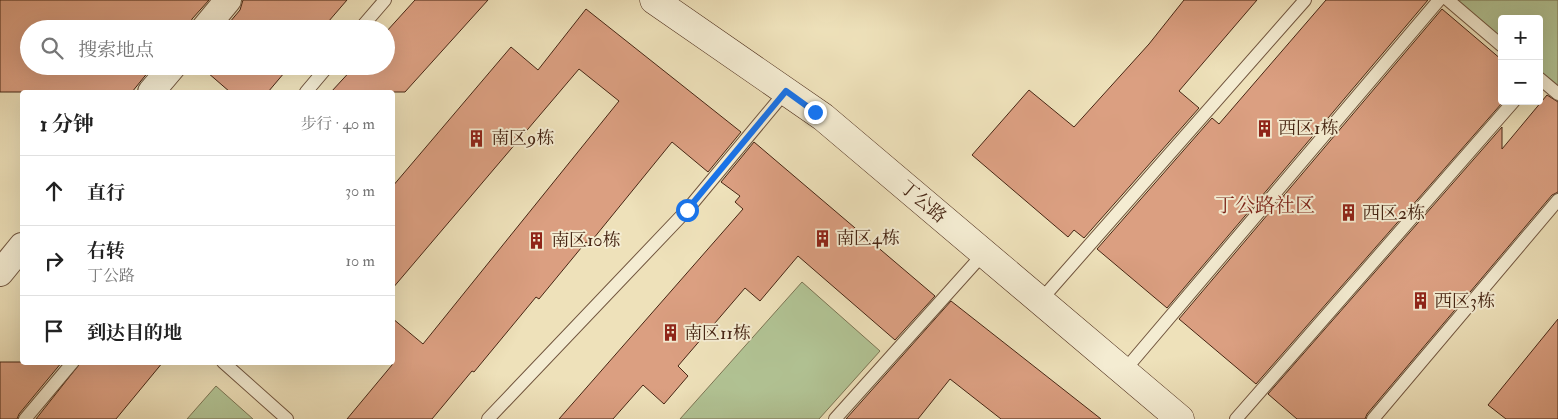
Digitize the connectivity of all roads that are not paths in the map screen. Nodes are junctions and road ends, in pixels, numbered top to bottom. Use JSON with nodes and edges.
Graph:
{"nodes":[{"id":1,"x":228,"y":0,"type":"edge"},
{"id":2,"x":385,"y":0,"type":"edge"},
{"id":3,"x":654,"y":0,"type":"edge"},
{"id":4,"x":1306,"y":0,"type":"edge"},
{"id":5,"x":1439,"y":0,"type":"edge"},
{"id":6,"x":1448,"y":0,"type":"edge"},
{"id":7,"x":211,"y":20,"type":"edge"},
{"id":8,"x":368,"y":20,"type":"edge"},
{"id":9,"x":1498,"y":43,"type":"edge"},
{"id":10,"x":165,"y":75,"type":"edge"},
{"id":11,"x":320,"y":75,"type":"edge"},
{"id":12,"x":1543,"y":81,"type":"edge"},
{"id":13,"x":153,"y":90,"type":"edge"},
{"id":14,"x":308,"y":90,"type":"edge"},
{"id":15,"x":786,"y":91,"type":"junction"},
{"id":16,"x":1558,"y":94,"type":"edge"},
{"id":17,"x":1511,"y":105,"type":"edge"},
{"id":18,"x":1558,"y":200,"type":"edge"},
{"id":19,"x":20,"y":248,"type":"edge"},
{"id":20,"x":984,"y":253,"type":"junction"},
{"id":21,"x":0,"y":273,"type":"edge"},
{"id":22,"x":1040,"y":301,"type":"junction"},
{"id":23,"x":70,"y":365,"type":"edge"},
{"id":24,"x":225,"y":365,"type":"edge"},
{"id":25,"x":1124,"y":371,"type":"junction"},
{"id":26,"x":24,"y":419,"type":"edge"},
{"id":27,"x":287,"y":419,"type":"edge"},
{"id":28,"x":488,"y":419,"type":"edge"},
{"id":29,"x":835,"y":419,"type":"edge"},
{"id":30,"x":1180,"y":419,"type":"edge"},
{"id":31,"x":1236,"y":419,"type":"edge"},
{"id":32,"x":1373,"y":419,"type":"edge"}],
"edges":[{"from":1,"to":7,"type":"street"},
{"from":2,"to":8,"type":"lane"},
{"from":3,"to":15,"type":"street","name":"丁公路"},
{"from":4,"to":22,"type":"lane"},
{"from":5,"to":25,"type":"lane"},
{"from":6,"to":9,"type":"lane"},
{"from":10,"to":13,"type":"street"},
{"from":11,"to":14,"type":"lane"},
{"from":12,"to":16,"type":"lane"},
{"from":15,"to":20,"type":"street","name":"丁公路"},
{"from":15,"to":28,"type":"lane"},
{"from":17,"to":31,"type":"lane"},
{"from":18,"to":32,"type":"lane"},
{"from":19,"to":21,"type":"street"},
{"from":20,"to":22,"type":"street","name":"丁公路"},
{"from":20,"to":29,"type":"lane"},
{"from":22,"to":25,"type":"street","name":"丁公路"},
{"from":23,"to":26,"type":"lane"},
{"from":24,"to":27,"type":"lane"},
{"from":25,"to":30,"type":"street","name":"丁公路"}]}
